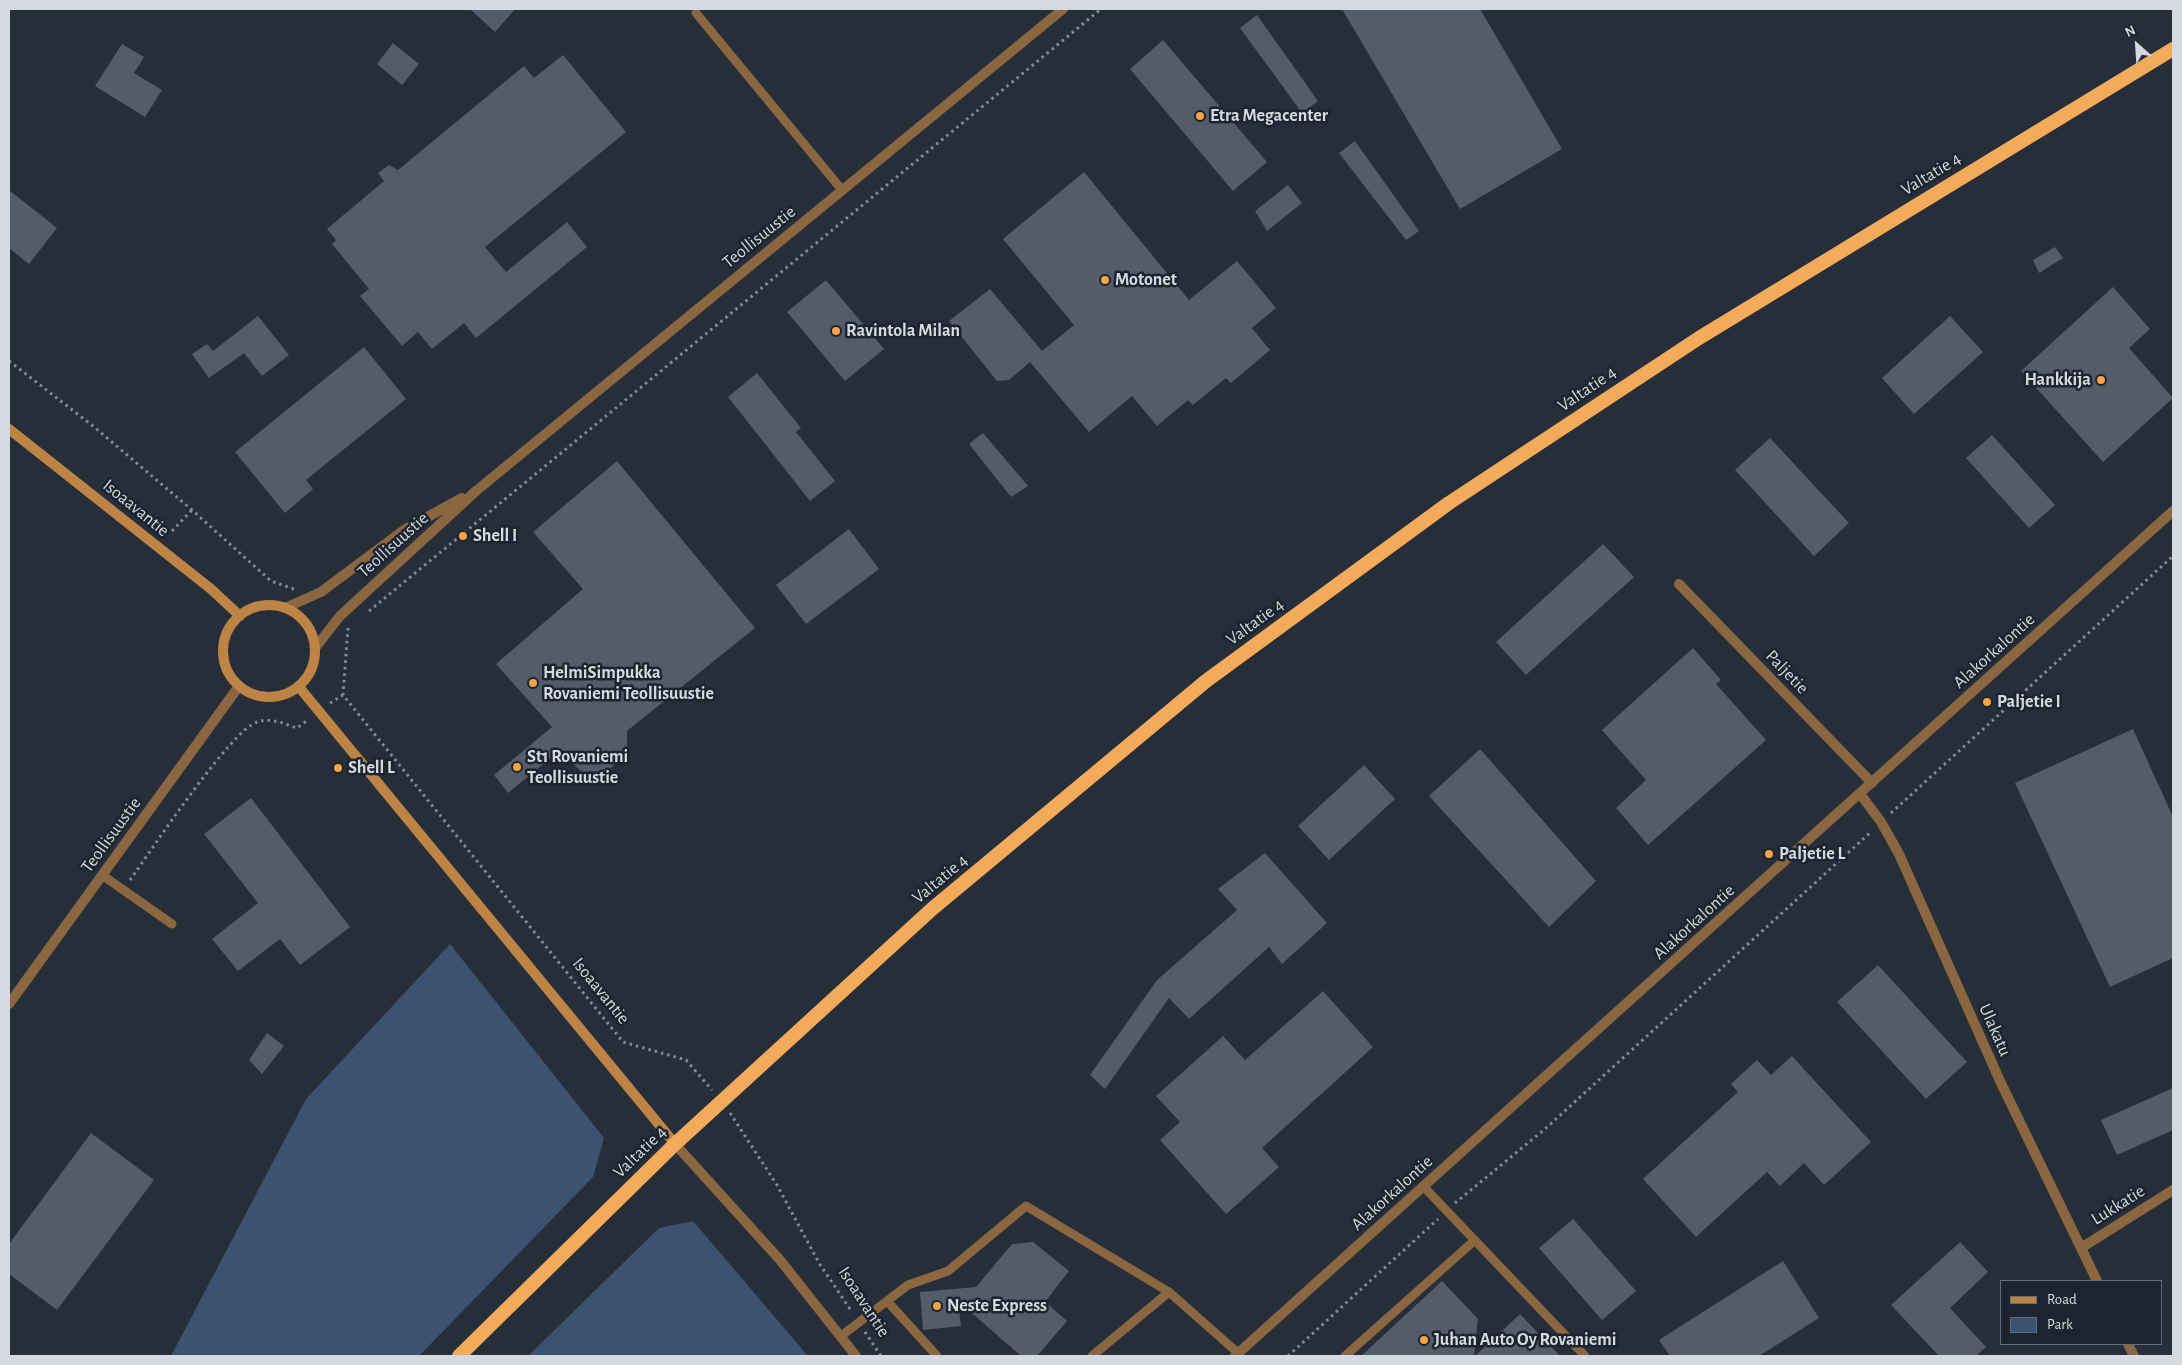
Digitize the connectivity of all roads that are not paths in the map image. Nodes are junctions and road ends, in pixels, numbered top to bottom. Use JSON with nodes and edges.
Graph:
{"nodes":[{"id":1,"x":1063,"y":9,"type":"edge"},
{"id":2,"x":696,"y":13,"type":"dead end"},
{"id":3,"x":2173,"y":49,"type":"edge"},
{"id":4,"x":842,"y":190,"type":"junction"},
{"id":5,"x":9,"y":429,"type":"edge"},
{"id":6,"x":476,"y":491,"type":"junction"},
{"id":7,"x":2173,"y":511,"type":"edge"},
{"id":8,"x":1680,"y":584,"type":"dead end"},
{"id":9,"x":285,"y":608,"type":"junction"},
{"id":10,"x":240,"y":616,"type":"junction"},
{"id":11,"x":315,"y":648,"type":"junction"},
{"id":12,"x":239,"y":686,"type":"junction"},
{"id":13,"x":299,"y":686,"type":"junction"},
{"id":14,"x":1872,"y":783,"type":"junction"},
{"id":15,"x":1861,"y":795,"type":"junction"},
{"id":16,"x":102,"y":874,"type":"junction"},
{"id":17,"x":172,"y":924,"type":"dead end"},
{"id":18,"x":9,"y":1004,"type":"edge"},
{"id":19,"x":675,"y":1144,"type":"junction"},
{"id":20,"x":1423,"y":1186,"type":"junction"},
{"id":21,"x":2173,"y":1190,"type":"edge"},
{"id":22,"x":1475,"y":1240,"type":"junction"},
{"id":23,"x":2081,"y":1248,"type":"junction"},
{"id":24,"x":2097,"y":1280,"type":"edge"},
{"id":25,"x":1169,"y":1292,"type":"junction"},
{"id":26,"x":887,"y":1301,"type":"junction"},
{"id":27,"x":841,"y":1336,"type":"junction"},
{"id":28,"x":1236,"y":1354,"type":"edge"},
{"id":29,"x":459,"y":1356,"type":"edge"},
{"id":30,"x":856,"y":1356,"type":"edge"},
{"id":31,"x":937,"y":1356,"type":"edge"},
{"id":32,"x":1092,"y":1356,"type":"edge"},
{"id":33,"x":1346,"y":1356,"type":"edge"},
{"id":34,"x":1585,"y":1356,"type":"edge"}],
"edges":[{"from":1,"to":4,"type":"street","name":"Teollisuustie"},
{"from":2,"to":4,"type":"lane"},
{"from":3,"to":19,"type":"highway","name":"Valtatie 4"},
{"from":4,"to":6,"type":"street","name":"Teollisuustie"},
{"from":5,"to":10,"type":"main road","name":"Isoaavantie"},
{"from":6,"to":9,"type":"street","name":"Teollisuustie"},
{"from":6,"to":11,"type":"street","name":"Teollisuustie"},
{"from":7,"to":14,"type":"street","name":"Alakorkalontie"},
{"from":8,"to":14,"type":"street","name":"Paljetie"},
{"from":9,"to":10,"type":"main road"},
{"from":9,"to":11,"type":"main road"},
{"from":10,"to":12,"type":"main road"},
{"from":11,"to":13,"type":"main road"},
{"from":12,"to":13,"type":"main road"},
{"from":12,"to":16,"type":"street","name":"Teollisuustie"},
{"from":13,"to":19,"type":"main road","name":"Isoaavantie"},
{"from":14,"to":15,"type":"street","name":"Alakorkalontie"},
{"from":15,"to":20,"type":"street","name":"Alakorkalontie"},
{"from":15,"to":23,"type":"street","name":"Ulakatu"},
{"from":16,"to":17,"type":"lane"},
{"from":16,"to":18,"type":"street","name":"Teollisuustie"},
{"from":19,"to":27,"type":"street","name":"Isoaavantie"},
{"from":19,"to":29,"type":"highway","name":"Valtatie 4"},
{"from":20,"to":22,"type":"lane"},
{"from":20,"to":28,"type":"street","name":"Alakorkalontie"},
{"from":21,"to":23,"type":"street","name":"Lukkatie"},
{"from":22,"to":33,"type":"lane"},
{"from":22,"to":34,"type":"lane"},
{"from":23,"to":24,"type":"street","name":"Ulakatu"},
{"from":25,"to":26,"type":"lane"},
{"from":25,"to":28,"type":"lane"},
{"from":25,"to":32,"type":"lane"},
{"from":26,"to":27,"type":"lane"},
{"from":26,"to":31,"type":"lane"},
{"from":27,"to":30,"type":"street","name":"Isoaavantie"}]}
